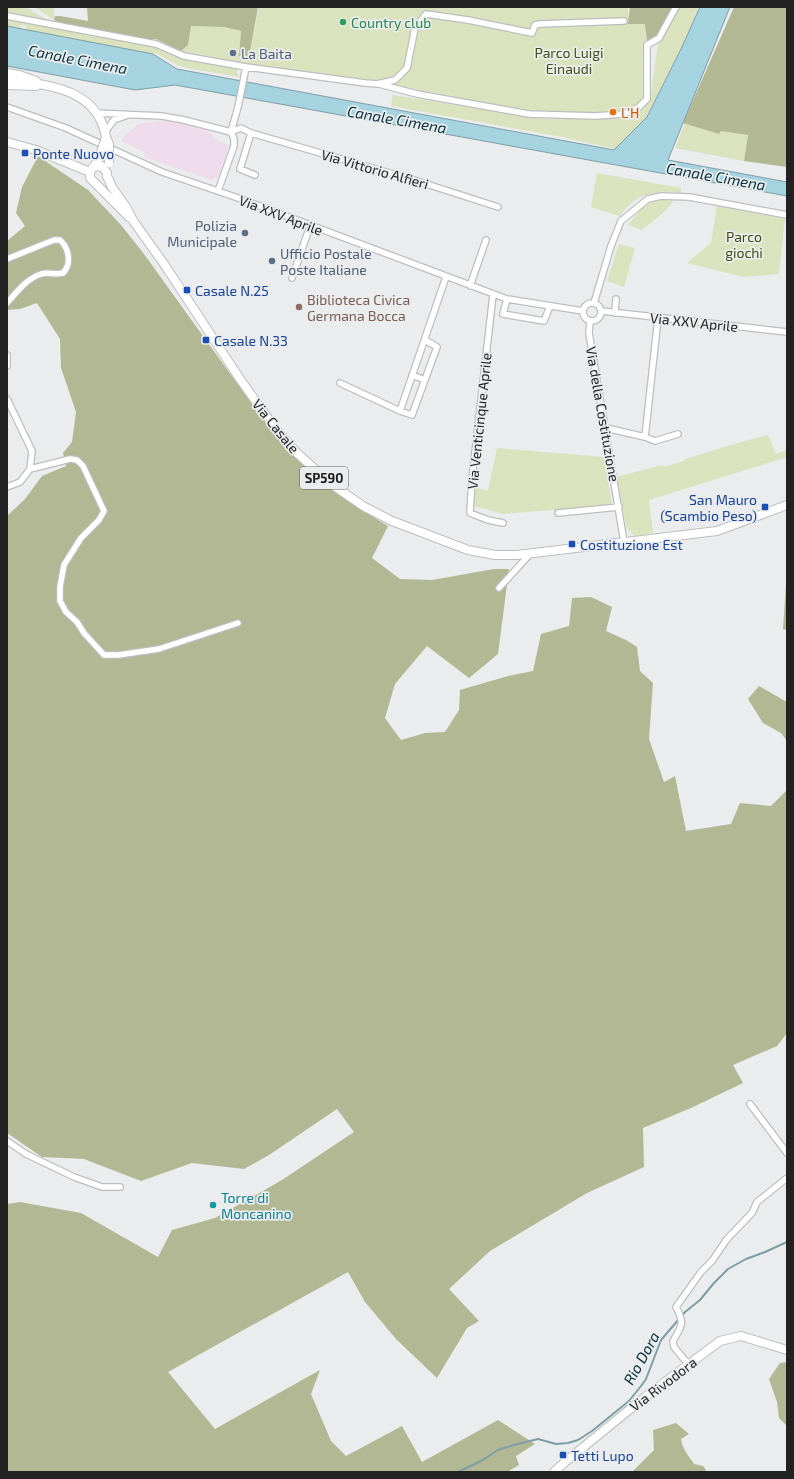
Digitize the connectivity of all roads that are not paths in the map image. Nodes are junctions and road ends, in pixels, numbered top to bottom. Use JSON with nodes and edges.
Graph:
{"nodes":[{"id":1,"x":676,"y":7,"type":"edge"},
{"id":2,"x":7,"y":16,"type":"edge"},
{"id":3,"x":624,"y":21,"type":"dead end"},
{"id":4,"x":246,"y":67,"type":"junction"},
{"id":5,"x":7,"y":73,"type":"edge"},
{"id":6,"x":7,"y":79,"type":"edge"},
{"id":7,"x":377,"y":84,"type":"junction"},
{"id":8,"x":7,"y":85,"type":"edge"},
{"id":9,"x":48,"y":86,"type":"junction"},
{"id":10,"x":7,"y":107,"type":"edge"},
{"id":11,"x":96,"y":113,"type":"junction"},
{"id":12,"x":131,"y":115,"type":"junction"},
{"id":13,"x":230,"y":132,"type":"junction"},
{"id":14,"x":251,"y":132,"type":"junction"},
{"id":15,"x":106,"y":135,"type":"junction"},
{"id":16,"x":7,"y":142,"type":"edge"},
{"id":17,"x":92,"y":169,"type":"junction"},
{"id":18,"x":107,"y":174,"type":"junction"},
{"id":19,"x":255,"y":174,"type":"dead end"},
{"id":20,"x":96,"y":183,"type":"junction"},
{"id":21,"x":218,"y":191,"type":"junction"},
{"id":22,"x":498,"y":206,"type":"dead end"},
{"id":23,"x":787,"y":215,"type":"edge"},
{"id":24,"x":134,"y":222,"type":"junction"},
{"id":25,"x":310,"y":226,"type":"junction"},
{"id":26,"x":486,"y":240,"type":"dead end"},
{"id":27,"x":7,"y":259,"type":"edge"},
{"id":28,"x":446,"y":277,"type":"junction"},
{"id":29,"x":292,"y":278,"type":"dead end"},
{"id":30,"x":470,"y":286,"type":"junction"},
{"id":31,"x":493,"y":294,"type":"junction"},
{"id":32,"x":507,"y":299,"type":"junction"},
{"id":33,"x":616,"y":299,"type":"dead end"},
{"id":34,"x":594,"y":302,"type":"junction"},
{"id":35,"x":7,"y":303,"type":"edge"},
{"id":36,"x":550,"y":306,"type":"junction"},
{"id":37,"x":583,"y":311,"type":"junction"},
{"id":38,"x":602,"y":311,"type":"junction"},
{"id":39,"x":615,"y":313,"type":"junction"},
{"id":40,"x":658,"y":318,"type":"junction"},
{"id":41,"x":590,"y":321,"type":"junction"},
{"id":42,"x":787,"y":332,"type":"edge"},
{"id":43,"x":425,"y":340,"type":"junction"},
{"id":44,"x":7,"y":355,"type":"edge"},
{"id":45,"x":7,"y":366,"type":"edge"},
{"id":46,"x":412,"y":375,"type":"junction"},
{"id":47,"x":425,"y":380,"type":"junction"},
{"id":48,"x":340,"y":383,"type":"dead end"},
{"id":49,"x":7,"y":399,"type":"edge"},
{"id":50,"x":400,"y":411,"type":"junction"},
{"id":51,"x":606,"y":428,"type":"junction"},
{"id":52,"x":678,"y":434,"type":"dead end"},
{"id":53,"x":645,"y":437,"type":"junction"},
{"id":54,"x":30,"y":469,"type":"junction"},
{"id":55,"x":7,"y":487,"type":"edge"},
{"id":56,"x":787,"y":505,"type":"edge"},
{"id":57,"x":619,"y":507,"type":"junction"},
{"id":58,"x":558,"y":513,"type":"dead end"},
{"id":59,"x":503,"y":523,"type":"dead end"},
{"id":60,"x":624,"y":542,"type":"junction"},
{"id":61,"x":531,"y":553,"type":"junction"},
{"id":62,"x":499,"y":588,"type":"dead end"},
{"id":63,"x":238,"y":623,"type":"dead end"},
{"id":64,"x":750,"y":1104,"type":"dead end"},
{"id":65,"x":7,"y":1141,"type":"edge"},
{"id":66,"x":787,"y":1153,"type":"edge"},
{"id":67,"x":787,"y":1178,"type":"edge"},
{"id":68,"x":120,"y":1187,"type":"dead end"},
{"id":69,"x":787,"y":1350,"type":"edge"},
{"id":70,"x":689,"y":1365,"type":"junction"},
{"id":71,"x":554,"y":1472,"type":"edge"}],
"edges":[{"from":1,"to":7,"type":"street"},
{"from":2,"to":4,"type":"street"},
{"from":3,"to":7,"type":"street"},
{"from":4,"to":7,"type":"street"},
{"from":4,"to":13,"type":"street"},
{"from":5,"to":9,"type":"main road"},
{"from":6,"to":9,"type":"main road"},
{"from":8,"to":9,"type":"main road"},
{"from":9,"to":11,"type":"main road"},
{"from":10,"to":21,"type":"street","name":"Via XXV Aprile"},
{"from":11,"to":12,"type":"street","name":"Via Vittorio Alfieri"},
{"from":11,"to":15,"type":"main road"},
{"from":12,"to":13,"type":"street","name":"Via Vittorio Alfieri"},
{"from":12,"to":15,"type":"street","name":"Via Vittorio Alfieri"},
{"from":13,"to":14,"type":"street","name":"Via Vittorio Alfieri"},
{"from":13,"to":21,"type":"street"},
{"from":14,"to":19,"type":"street"},
{"from":14,"to":22,"type":"street","name":"Via Vittorio Alfieri"},
{"from":15,"to":17,"type":"main road","bridge":true},
{"from":15,"to":18,"type":"main road","bridge":true},
{"from":16,"to":17,"type":"main road"},
{"from":17,"to":18,"type":"main road"},
{"from":17,"to":20,"type":"main road","number":"SP590"},
{"from":18,"to":20,"type":"main road"},
{"from":18,"to":24,"type":"main road","number":"SP590"},
{"from":20,"to":24,"type":"main road","number":"SP590"},
{"from":21,"to":25,"type":"street","name":"Via XXV Aprile"},
{"from":23,"to":34,"type":"street"},
{"from":24,"to":61,"type":"main road","name":"Via Casale","number":"SP590"},
{"from":25,"to":28,"type":"street","name":"Via XXV Aprile"},
{"from":25,"to":29,"type":"street"},
{"from":26,"to":30,"type":"street"},
{"from":27,"to":35,"type":"street"},
{"from":28,"to":30,"type":"street","name":"Via XXV Aprile"},
{"from":28,"to":43,"type":"street"},
{"from":30,"to":31,"type":"street","name":"Via XXV Aprile"},
{"from":31,"to":32,"type":"street","name":"Via XXV Aprile"},
{"from":31,"to":59,"type":"street","name":"Via Venticinque Aprile"},
{"from":32,"to":36,"type":"street","name":"Via XXV Aprile"},
{"from":32,"to":36,"type":"street"},
{"from":33,"to":39,"type":"street"},
{"from":34,"to":37,"type":"street"},
{"from":34,"to":38,"type":"street"},
{"from":36,"to":37,"type":"street","name":"Via XXV Aprile"},
{"from":37,"to":41,"type":"street"},
{"from":38,"to":39,"type":"street","name":"Via XXV Aprile"},
{"from":38,"to":41,"type":"street"},
{"from":39,"to":40,"type":"street","name":"Via XXV Aprile"},
{"from":40,"to":42,"type":"street","name":"Via XXV Aprile"},
{"from":40,"to":53,"type":"street"},
{"from":41,"to":51,"type":"street","name":"Via della Costituzione"},
{"from":43,"to":46,"type":"street"},
{"from":43,"to":47,"type":"street"},
{"from":44,"to":45,"type":"street"},
{"from":46,"to":47,"type":"street"},
{"from":46,"to":50,"type":"street"},
{"from":47,"to":50,"type":"street"},
{"from":48,"to":50,"type":"street"},
{"from":49,"to":54,"type":"street"},
{"from":51,"to":53,"type":"street"},
{"from":51,"to":57,"type":"street","name":"Via della Costituzione"},
{"from":52,"to":53,"type":"street"},
{"from":54,"to":55,"type":"street"},
{"from":54,"to":63,"type":"street"},
{"from":56,"to":60,"type":"main road","name":"Via Casale","number":"SP590"},
{"from":57,"to":58,"type":"street"},
{"from":57,"to":60,"type":"street","name":"Via della Costituzione"},
{"from":60,"to":61,"type":"main road","name":"Via Casale","number":"SP590"},
{"from":61,"to":62,"type":"street"},
{"from":64,"to":66,"type":"street"},
{"from":65,"to":68,"type":"street"},
{"from":67,"to":70,"type":"street"},
{"from":69,"to":70,"type":"main road","name":"Via Rivodora"},
{"from":70,"to":71,"type":"main road","name":"Via Rivodora"}]}
